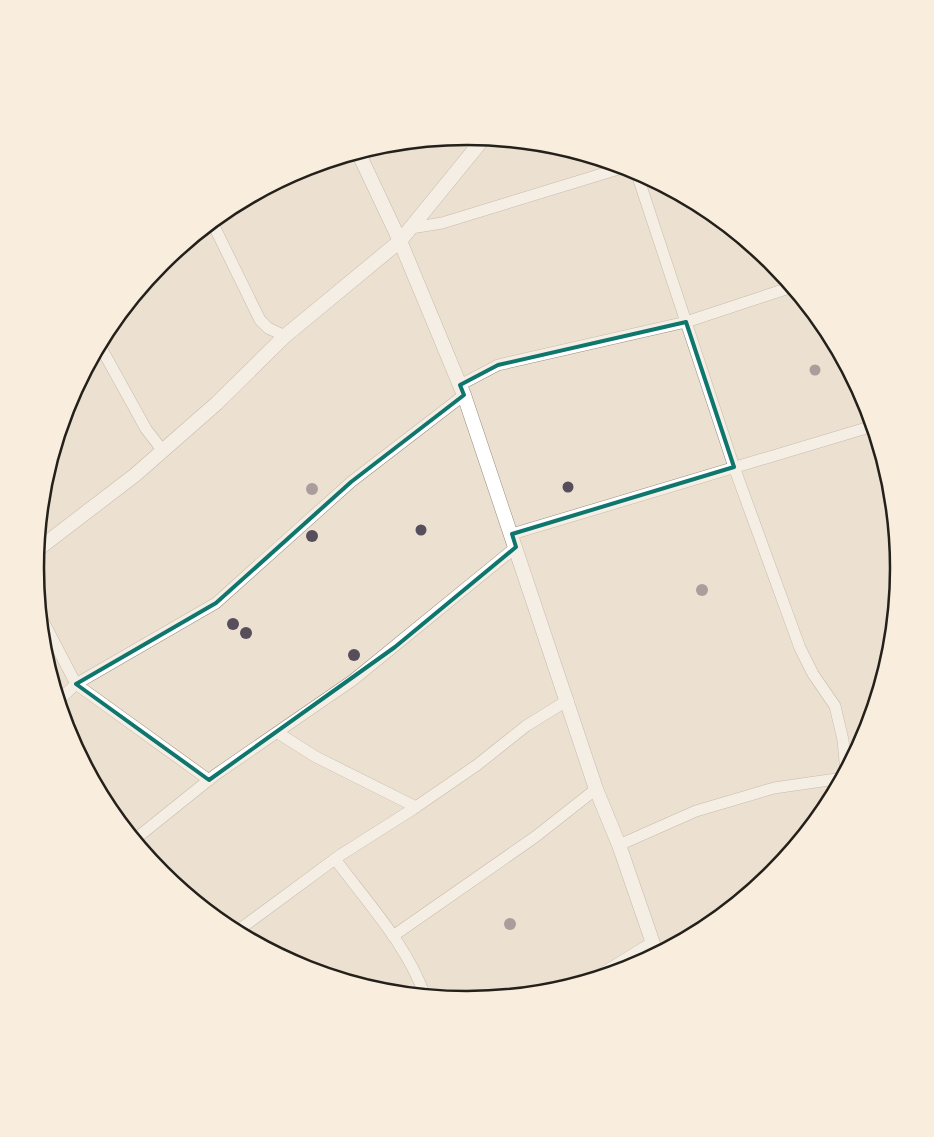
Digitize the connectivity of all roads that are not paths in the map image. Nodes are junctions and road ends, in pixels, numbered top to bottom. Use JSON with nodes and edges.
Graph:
{"nodes":[{"id":1,"x":478,"y":145,"type":"edge"},
{"id":2,"x":361,"y":159,"type":"edge"},
{"id":3,"x":612,"y":171,"type":"edge"},
{"id":4,"x":640,"y":182,"type":"edge"},
{"id":5,"x":411,"y":228,"type":"junction"},
{"id":6,"x":215,"y":229,"type":"edge"},
{"id":7,"x":400,"y":241,"type":"junction"},
{"id":8,"x":785,"y":289,"type":"edge"},
{"id":9,"x":686,"y":322,"type":"junction"},
{"id":10,"x":285,"y":336,"type":"junction"},
{"id":11,"x":103,"y":352,"type":"edge"},
{"id":12,"x":462,"y":390,"type":"junction"},
{"id":13,"x":866,"y":428,"type":"edge"},
{"id":14,"x":163,"y":451,"type":"junction"},
{"id":15,"x":734,"y":466,"type":"junction"},
{"id":16,"x":514,"y":541,"type":"junction"},
{"id":17,"x":45,"y":544,"type":"edge"},
{"id":18,"x":48,"y":631,"type":"edge"},
{"id":19,"x":76,"y":684,"type":"junction"},
{"id":20,"x":63,"y":696,"type":"edge"},
{"id":21,"x":568,"y":700,"type":"junction"},
{"id":22,"x":278,"y":733,"type":"junction"},
{"id":23,"x":845,"y":759,"type":"edge"},
{"id":24,"x":834,"y":779,"type":"edge"},
{"id":25,"x":209,"y":780,"type":"junction"},
{"id":26,"x":596,"y":789,"type":"junction"},
{"id":27,"x":416,"y":807,"type":"junction"},
{"id":28,"x":139,"y":836,"type":"edge"},
{"id":29,"x":618,"y":845,"type":"junction"},
{"id":30,"x":335,"y":859,"type":"junction"},
{"id":31,"x":242,"y":926,"type":"edge"},
{"id":32,"x":393,"y":936,"type":"junction"},
{"id":33,"x":655,"y":948,"type":"edge"},
{"id":34,"x":422,"y":989,"type":"edge"}],
"edges":[{"from":1,"to":5,"type":"street"},
{"from":2,"to":7,"type":"street"},
{"from":3,"to":5,"type":"street"},
{"from":4,"to":9,"type":"street"},
{"from":5,"to":7,"type":"street"},
{"from":6,"to":10,"type":"street"},
{"from":7,"to":10,"type":"street"},
{"from":7,"to":12,"type":"street"},
{"from":8,"to":9,"type":"street"},
{"from":9,"to":12,"type":"street"},
{"from":9,"to":15,"type":"street"},
{"from":10,"to":14,"type":"street"},
{"from":11,"to":14,"type":"street"},
{"from":12,"to":16,"type":"street"},
{"from":12,"to":19,"type":"street"},
{"from":13,"to":15,"type":"street"},
{"from":14,"to":17,"type":"street"},
{"from":15,"to":16,"type":"street"},
{"from":15,"to":23,"type":"street"},
{"from":16,"to":21,"type":"street"},
{"from":16,"to":22,"type":"street"},
{"from":18,"to":19,"type":"street"},
{"from":19,"to":20,"type":"street"},
{"from":19,"to":25,"type":"street"},
{"from":21,"to":26,"type":"street"},
{"from":21,"to":27,"type":"street"},
{"from":22,"to":25,"type":"street"},
{"from":22,"to":27,"type":"street"},
{"from":24,"to":29,"type":"street"},
{"from":25,"to":28,"type":"street"},
{"from":26,"to":29,"type":"street"},
{"from":26,"to":32,"type":"street"},
{"from":27,"to":30,"type":"street"},
{"from":29,"to":33,"type":"street"},
{"from":30,"to":31,"type":"street"},
{"from":30,"to":32,"type":"street"},
{"from":32,"to":34,"type":"street"}]}
